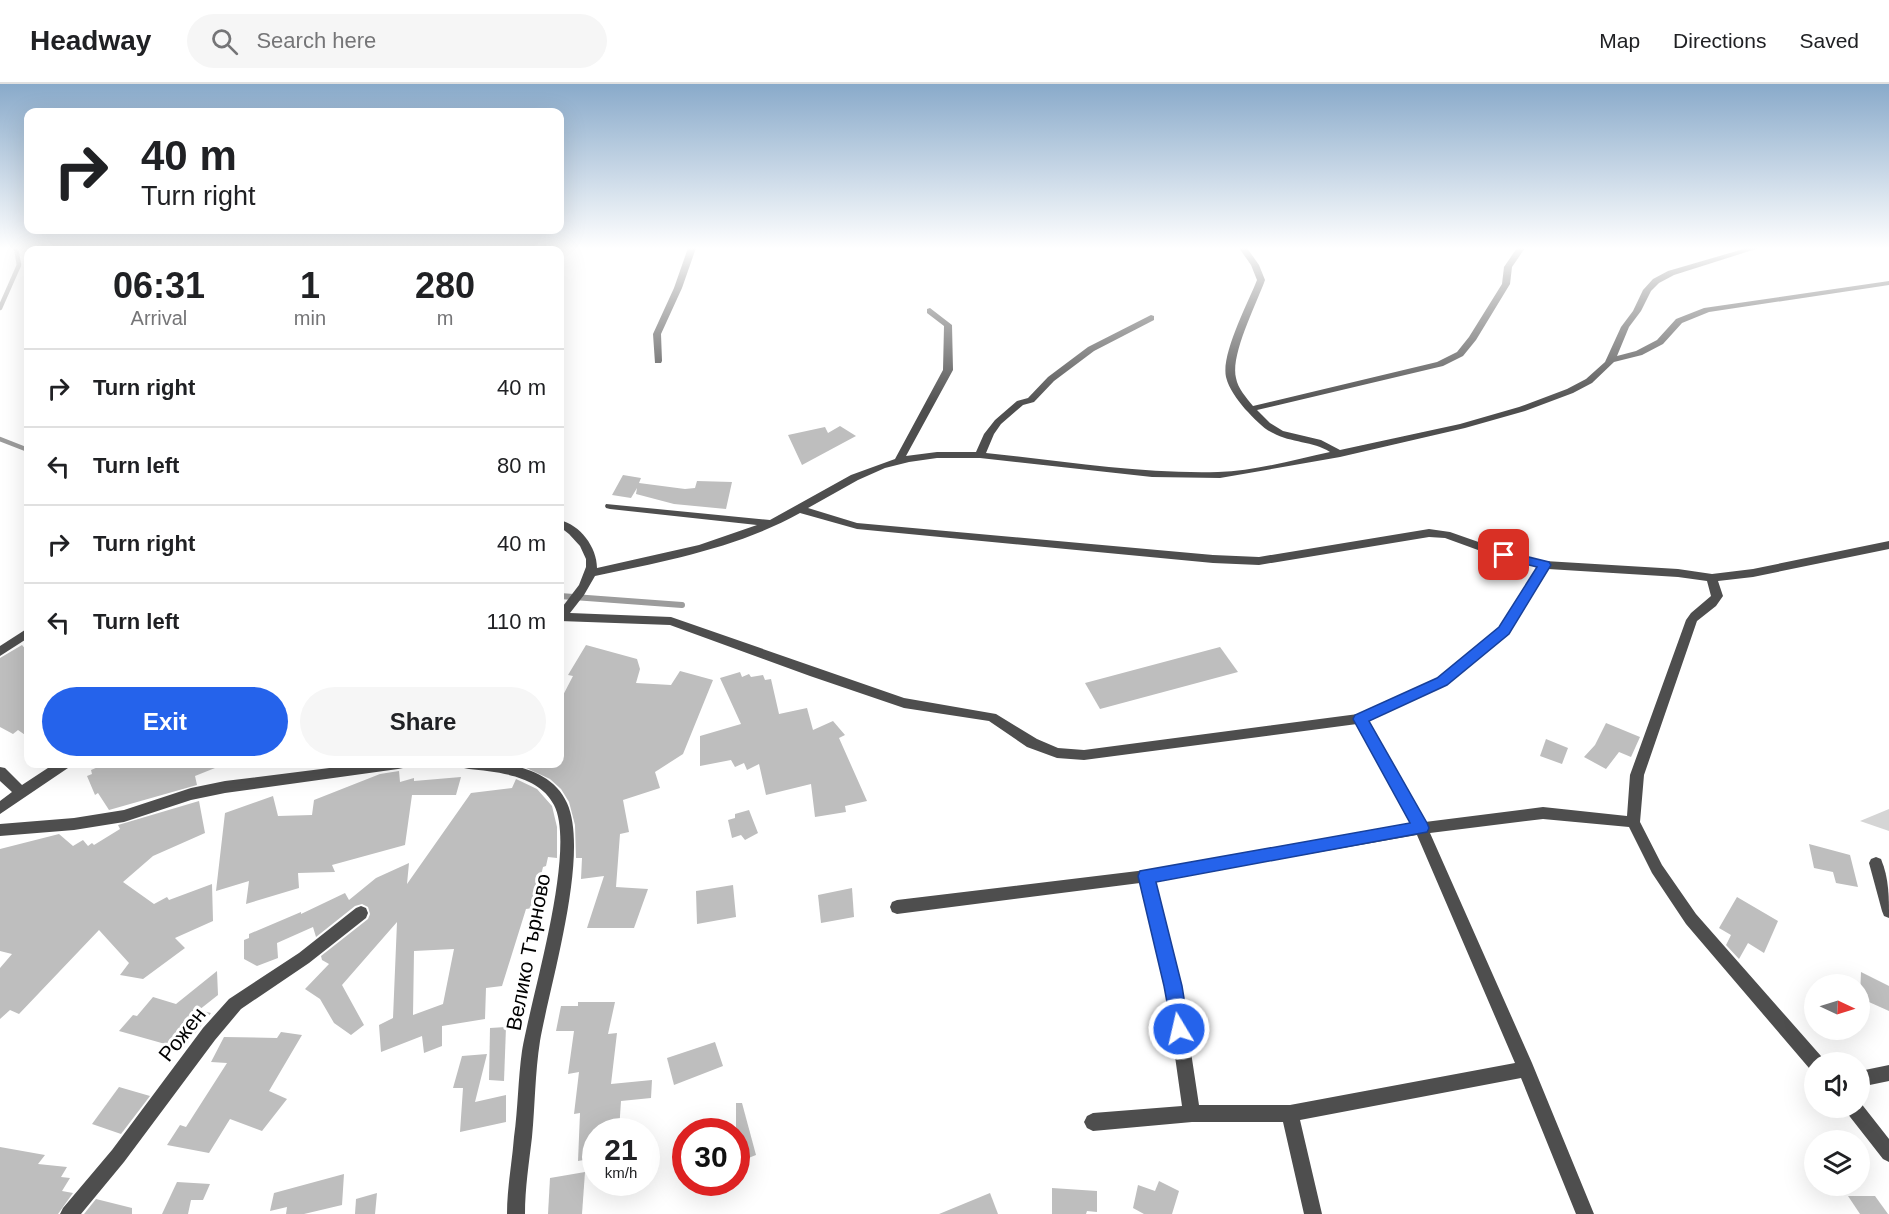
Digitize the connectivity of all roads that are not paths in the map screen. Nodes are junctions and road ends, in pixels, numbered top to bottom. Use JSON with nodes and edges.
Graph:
{"nodes":[{"id":1,"x":672,"y":301,"type":"edge"},
{"id":2,"x":1253,"y":301,"type":"edge"},
{"id":3,"x":1496,"y":301,"type":"edge"},
{"id":4,"x":1642,"y":301,"type":"edge"},
{"id":5,"x":1769,"y":301,"type":"edge"},
{"id":6,"x":930,"y":311,"type":"dead end"},
{"id":7,"x":1151,"y":318,"type":"dead end"},
{"id":8,"x":1610,"y":360,"type":"junction"},
{"id":9,"x":658,"y":361,"type":"dead end"},
{"id":10,"x":1251,"y":409,"type":"junction"},
{"id":11,"x":1340,"y":454,"type":"junction"},
{"id":12,"x":980,"y":455,"type":"junction"},
{"id":13,"x":898,"y":462,"type":"junction"},
{"id":14,"x":610,"y":506,"type":"dead end"},
{"id":15,"x":799,"y":509,"type":"junction"},
{"id":16,"x":770,"y":524,"type":"junction"},
{"id":17,"x":564,"y":526,"type":"edge"},
{"id":18,"x":1889,"y":545,"type":"edge"},
{"id":19,"x":1545,"y":565,"type":"junction"},
{"id":20,"x":592,"y":573,"type":"junction"},
{"id":21,"x":1712,"y":578,"type":"junction"},
{"id":22,"x":564,"y":612,"type":"edge"},
{"id":23,"x":564,"y":617,"type":"edge"},
{"id":24,"x":24,"y":635,"type":"edge"},
{"id":25,"x":0,"y":652,"type":"edge"},
{"id":26,"x":1360,"y":719,"type":"junction"},
{"id":27,"x":57,"y":768,"type":"edge"},
{"id":28,"x":368,"y":768,"type":"edge"},
{"id":29,"x":499,"y":768,"type":"edge"},
{"id":30,"x":0,"y":772,"type":"edge"},
{"id":31,"x":20,"y":792,"type":"junction"},
{"id":32,"x":0,"y":808,"type":"edge"},
{"id":33,"x":1633,"y":822,"type":"junction"},
{"id":34,"x":1421,"y":828,"type":"junction"},
{"id":35,"x":0,"y":830,"type":"edge"},
{"id":36,"x":1876,"y":864,"type":"dead end"},
{"id":37,"x":1146,"y":876,"type":"junction"},
{"id":38,"x":897,"y":907,"type":"dead end"},
{"id":39,"x":1889,"y":911,"type":"edge"},
{"id":40,"x":361,"y":913,"type":"dead end"},
{"id":41,"x":1806,"y":1052,"type":"edge"},
{"id":42,"x":1526,"y":1069,"type":"junction"},
{"id":43,"x":1889,"y":1073,"type":"edge"},
{"id":44,"x":1870,"y":1076,"type":"edge"},
{"id":45,"x":1290,"y":1113,"type":"junction"},
{"id":46,"x":1192,"y":1114,"type":"junction"},
{"id":47,"x":1861,"y":1118,"type":"edge"},
{"id":48,"x":1093,"y":1122,"type":"dead end"},
{"id":49,"x":1889,"y":1154,"type":"edge"},
{"id":50,"x":69,"y":1214,"type":"edge"},
{"id":51,"x":516,"y":1214,"type":"edge"},
{"id":52,"x":1313,"y":1214,"type":"edge"},
{"id":53,"x":1585,"y":1214,"type":"edge"}],
"edges":[{"from":1,"to":9,"type":"street"},
{"from":2,"to":10,"type":"street"},
{"from":3,"to":10,"type":"street"},
{"from":4,"to":8,"type":"street"},
{"from":5,"to":8,"type":"street"},
{"from":6,"to":13,"type":"street"},
{"from":7,"to":12,"type":"street"},
{"from":8,"to":11,"type":"street"},
{"from":10,"to":11,"type":"street"},
{"from":11,"to":12,"type":"street"},
{"from":12,"to":13,"type":"street"},
{"from":13,"to":15,"type":"street"},
{"from":14,"to":16,"type":"street"},
{"from":15,"to":16,"type":"street"},
{"from":15,"to":19,"type":"street"},
{"from":16,"to":20,"type":"street"},
{"from":17,"to":20,"type":"street"},
{"from":18,"to":21,"type":"street"},
{"from":19,"to":21,"type":"street"},
{"from":19,"to":26,"type":"street"},
{"from":20,"to":22,"type":"street"},
{"from":21,"to":33,"type":"street"},
{"from":23,"to":26,"type":"street"},
{"from":24,"to":25,"type":"street"},
{"from":26,"to":34,"type":"street"},
{"from":27,"to":31,"type":"street"},
{"from":28,"to":35,"type":"street"},
{"from":29,"to":51,"type":"street","name":"Велико Търново"},
{"from":30,"to":31,"type":"street"},
{"from":31,"to":32,"type":"street"},
{"from":33,"to":34,"type":"street"},
{"from":33,"to":41,"type":"street"},
{"from":34,"to":37,"type":"street"},
{"from":34,"to":42,"type":"street"},
{"from":36,"to":39,"type":"street"},
{"from":37,"to":38,"type":"street"},
{"from":37,"to":46,"type":"street"},
{"from":40,"to":50,"type":"street","name":"Рожен"},
{"from":42,"to":45,"type":"street"},
{"from":42,"to":53,"type":"street"},
{"from":43,"to":44,"type":"street"},
{"from":45,"to":46,"type":"street"},
{"from":45,"to":52,"type":"street"},
{"from":46,"to":48,"type":"street"},
{"from":47,"to":49,"type":"street"}]}
